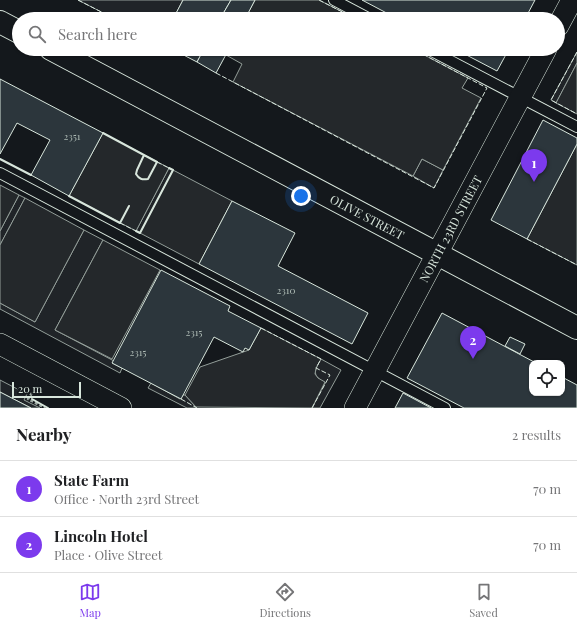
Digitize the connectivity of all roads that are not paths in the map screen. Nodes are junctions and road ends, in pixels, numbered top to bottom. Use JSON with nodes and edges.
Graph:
{"nodes":[{"id":1,"x":334,"y":0,"type":"edge"},
{"id":2,"x":572,"y":0,"type":"edge"},
{"id":3,"x":357,"y":12,"type":"edge"},
{"id":4,"x":565,"y":13,"type":"edge"},
{"id":5,"x":0,"y":22,"type":"edge"},
{"id":6,"x":12,"y":28,"type":"edge"},
{"id":7,"x":64,"y":56,"type":"edge"},
{"id":8,"x":441,"y":56,"type":"edge"},
{"id":9,"x":542,"y":56,"type":"edge"},
{"id":10,"x":520,"y":98,"type":"junction"},
{"id":11,"x":577,"y":127,"type":"edge"},
{"id":12,"x":0,"y":173,"type":"edge"},
{"id":13,"x":437,"y":254,"type":"junction"},
{"id":14,"x":577,"y":328,"type":"edge"},
{"id":15,"x":0,"y":344,"type":"edge"},
{"id":16,"x":375,"y":371,"type":"junction"},
{"id":17,"x":122,"y":408,"type":"edge"},
{"id":18,"x":355,"y":408,"type":"edge"},
{"id":19,"x":445,"y":408,"type":"edge"}],
"edges":[{"from":1,"to":3,"type":"lane"},
{"from":2,"to":4,"type":"street"},
{"from":5,"to":6,"type":"main road"},
{"from":7,"to":13,"type":"main road","name":"OLIVE STREET"},
{"from":8,"to":10,"type":"lane"},
{"from":9,"to":10,"type":"street","name":"NORTH 23RD STREET"},
{"from":10,"to":11,"type":"lane"},
{"from":10,"to":13,"type":"street","name":"NORTH 23RD STREET"},
{"from":12,"to":16,"type":"lane"},
{"from":13,"to":14,"type":"main road","name":"OLIVE STREET"},
{"from":13,"to":16,"type":"street","name":"NORTH 23RD STREET"},
{"from":15,"to":17,"type":"street"},
{"from":16,"to":18,"type":"street","name":"NORTH 23RD STREET"},
{"from":16,"to":19,"type":"lane"}]}
